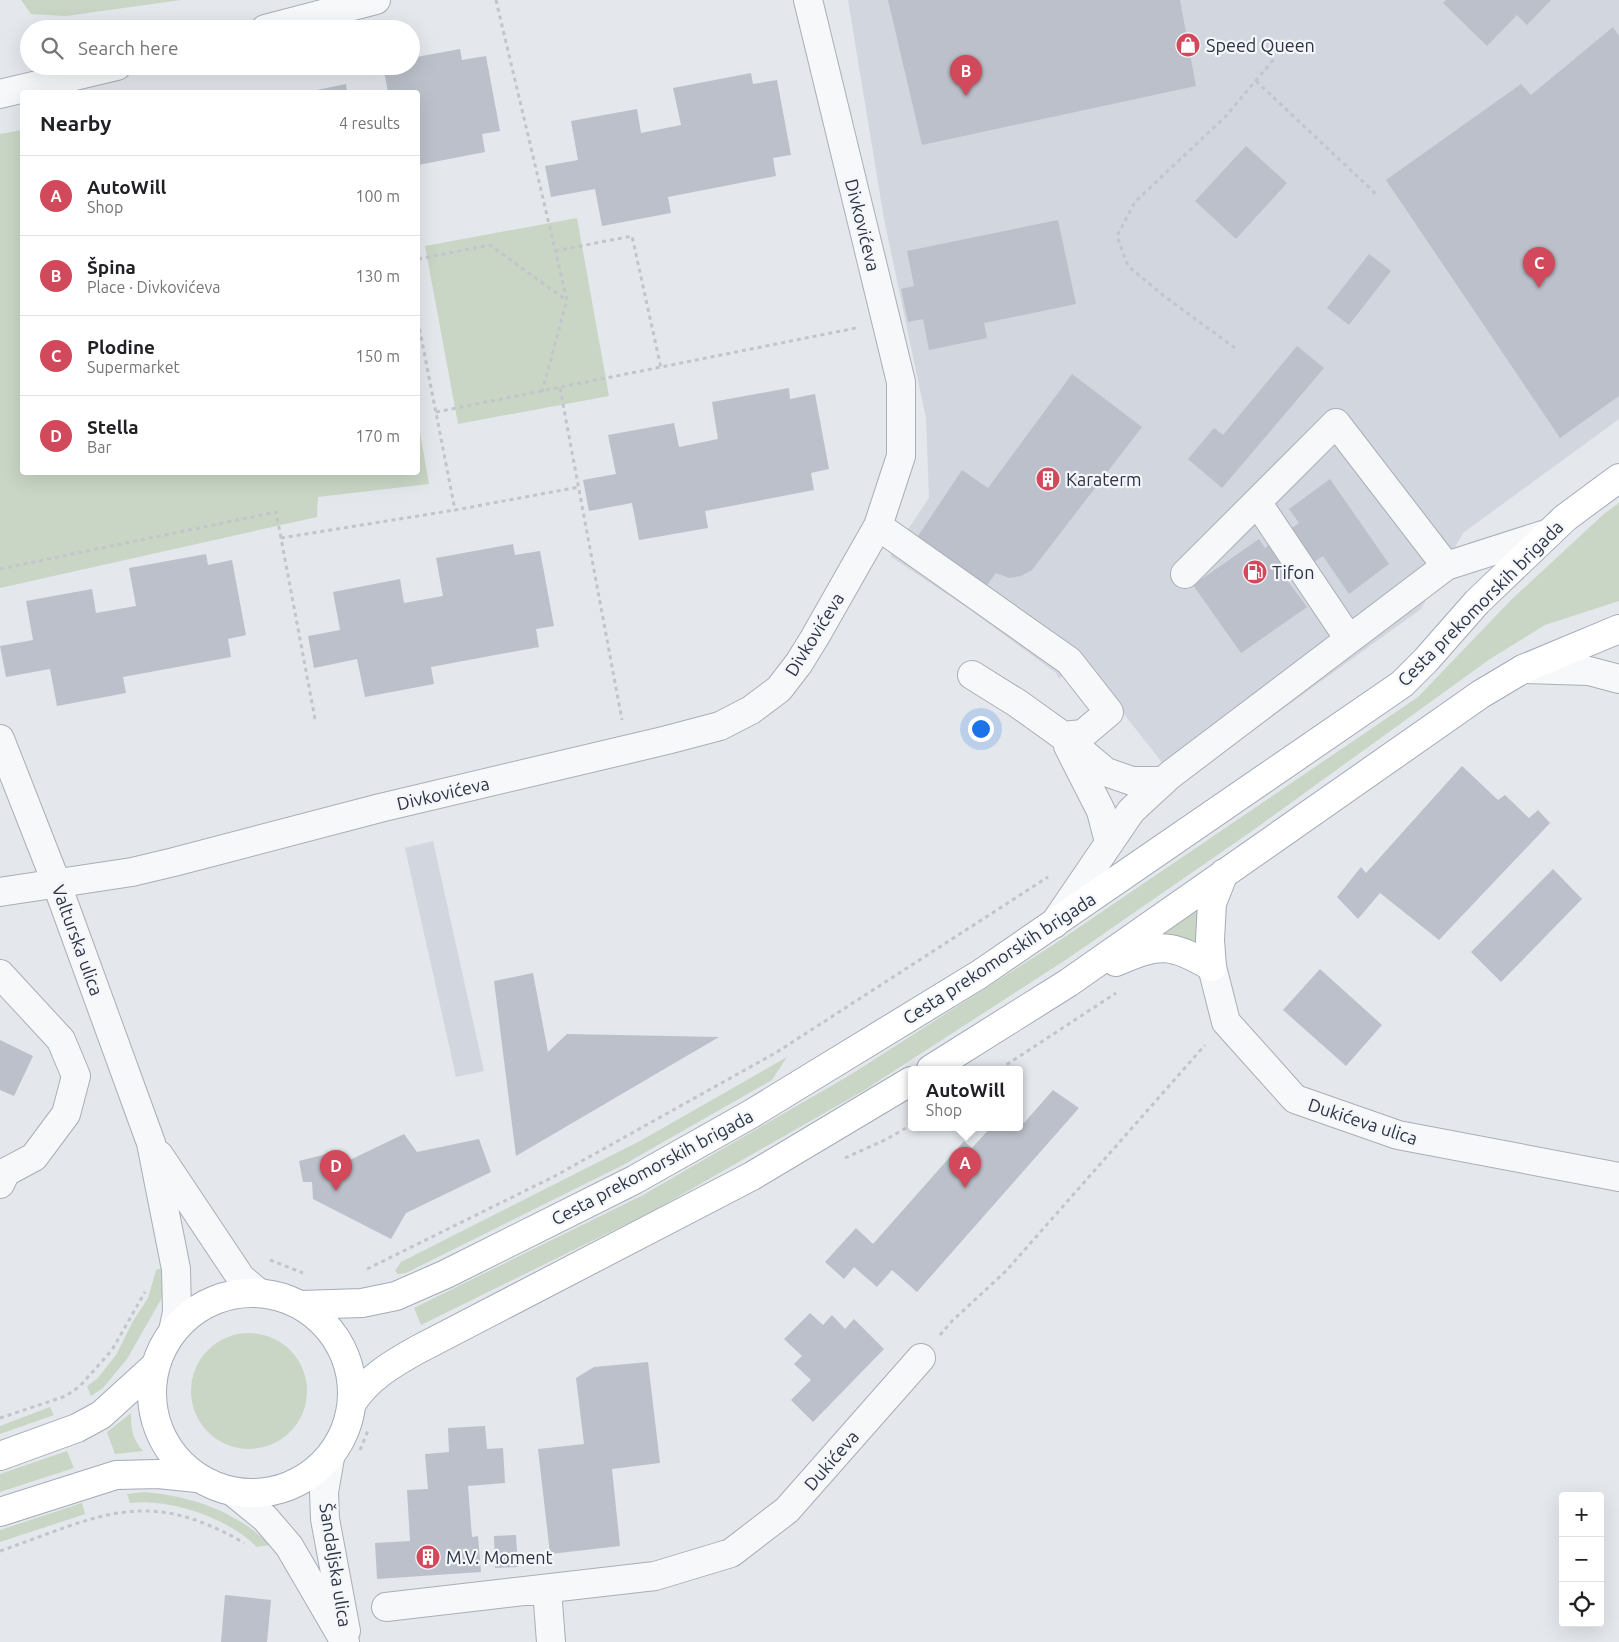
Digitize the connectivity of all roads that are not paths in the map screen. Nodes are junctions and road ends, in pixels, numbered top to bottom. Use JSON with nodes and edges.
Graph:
{"nodes":[{"id":1,"x":376,"y":0,"type":"edge"},
{"id":2,"x":808,"y":0,"type":"edge"},
{"id":3,"x":299,"y":20,"type":"edge"},
{"id":4,"x":79,"y":75,"type":"edge"},
{"id":5,"x":0,"y":94,"type":"edge"},
{"id":6,"x":1619,"y":478,"type":"edge"},
{"id":7,"x":1256,"y":502,"type":"junction"},
{"id":8,"x":878,"y":526,"type":"junction"},
{"id":9,"x":1549,"y":533,"type":"junction"},
{"id":10,"x":1446,"y":566,"type":"junction"},
{"id":11,"x":1186,"y":574,"type":"dead end"},
{"id":12,"x":1619,"y":630,"type":"edge"},
{"id":13,"x":1349,"y":639,"type":"junction"},
{"id":14,"x":1523,"y":669,"type":"junction"},
{"id":15,"x":972,"y":675,"type":"dead end"},
{"id":16,"x":1619,"y":679,"type":"edge"},
{"id":17,"x":1063,"y":736,"type":"junction"},
{"id":18,"x":0,"y":739,"type":"edge"},
{"id":19,"x":1163,"y":781,"type":"junction"},
{"id":20,"x":1109,"y":842,"type":"junction"},
{"id":21,"x":1224,"y":873,"type":"junction"},
{"id":22,"x":56,"y":882,"type":"junction"},
{"id":23,"x":0,"y":892,"type":"edge"},
{"id":24,"x":1054,"y":924,"type":"junction"},
{"id":25,"x":1212,"y":967,"type":"junction"},
{"id":26,"x":0,"y":974,"type":"edge"},
{"id":27,"x":1068,"y":983,"type":"junction"},
{"id":28,"x":935,"y":1066,"type":"edge"},
{"id":29,"x":908,"y":1084,"type":"edge"},
{"id":30,"x":151,"y":1143,"type":"junction"},
{"id":31,"x":1619,"y":1177,"type":"edge"},
{"id":32,"x":0,"y":1184,"type":"edge"},
{"id":33,"x":259,"y":1293,"type":"junction"},
{"id":34,"x":301,"y":1305,"type":"junction"},
{"id":35,"x":173,"y":1331,"type":"junction"},
{"id":36,"x":922,"y":1358,"type":"road end"},
{"id":37,"x":156,"y":1365,"type":"junction"},
{"id":38,"x":362,"y":1411,"type":"junction"},
{"id":39,"x":0,"y":1456,"type":"edge"},
{"id":40,"x":343,"y":1457,"type":"junction"},
{"id":41,"x":197,"y":1478,"type":"junction"},
{"id":42,"x":233,"y":1492,"type":"junction"},
{"id":43,"x":0,"y":1512,"type":"edge"},
{"id":44,"x":547,"y":1589,"type":"junction"},
{"id":45,"x":386,"y":1607,"type":"dead end"},
{"id":46,"x":347,"y":1642,"type":"edge"},
{"id":47,"x":550,"y":1642,"type":"edge"}],
"edges":[{"from":1,"to":3,"type":"street"},
{"from":2,"to":8,"type":"street","name":"Divkovićeva"},
{"from":4,"to":5,"type":"street"},
{"from":6,"to":9,"type":"main road","name":"Cesta prekomorskih brigada"},
{"from":7,"to":10,"type":"street"},
{"from":7,"to":11,"type":"street"},
{"from":7,"to":13,"type":"street"},
{"from":8,"to":17,"type":"street"},
{"from":8,"to":22,"type":"street","name":"Divkovićeva"},
{"from":9,"to":10,"type":"street"},
{"from":9,"to":24,"type":"main road","name":"Cesta prekomorskih brigada"},
{"from":10,"to":13,"type":"street"},
{"from":12,"to":14,"type":"main road"},
{"from":13,"to":19,"type":"street"},
{"from":14,"to":16,"type":"street"},
{"from":14,"to":21,"type":"main road"},
{"from":15,"to":17,"type":"street"},
{"from":17,"to":19,"type":"street"},
{"from":17,"to":20,"type":"street"},
{"from":18,"to":22,"type":"street","name":"Valturska ulica"},
{"from":19,"to":20,"type":"street"},
{"from":20,"to":24,"type":"street"},
{"from":21,"to":25,"type":"main road"},
{"from":21,"to":27,"type":"main road"},
{"from":22,"to":23,"type":"street","name":"Divkovićeva"},
{"from":22,"to":30,"type":"street","name":"Valturska ulica"},
{"from":24,"to":34,"type":"main road","name":"Cesta prekomorskih brigada"},
{"from":25,"to":27,"type":"main road"},
{"from":25,"to":31,"type":"street","name":"Dukićeva ulica"},
{"from":26,"to":32,"type":"street"},
{"from":27,"to":28,"type":"main road"},
{"from":29,"to":38,"type":"main road"},
{"from":30,"to":33,"type":"street","name":"Valturska ulica"},
{"from":30,"to":35,"type":"street","name":"Valturska ulica"},
{"from":33,"to":34,"type":"main road"},
{"from":33,"to":35,"type":"main road"},
{"from":34,"to":38,"type":"main road"},
{"from":35,"to":37,"type":"main road"},
{"from":36,"to":44,"type":"street","name":"Dukićeva"},
{"from":37,"to":39,"type":"main road"},
{"from":37,"to":41,"type":"main road"},
{"from":38,"to":40,"type":"main road"},
{"from":40,"to":42,"type":"main road"},
{"from":40,"to":46,"type":"street","name":"Šandaljska ulica"},
{"from":41,"to":42,"type":"main road"},
{"from":41,"to":43,"type":"main road"},
{"from":42,"to":46,"type":"street","name":"Šandaljska ulica"},
{"from":44,"to":45,"type":"street"},
{"from":44,"to":47,"type":"street"}]}
